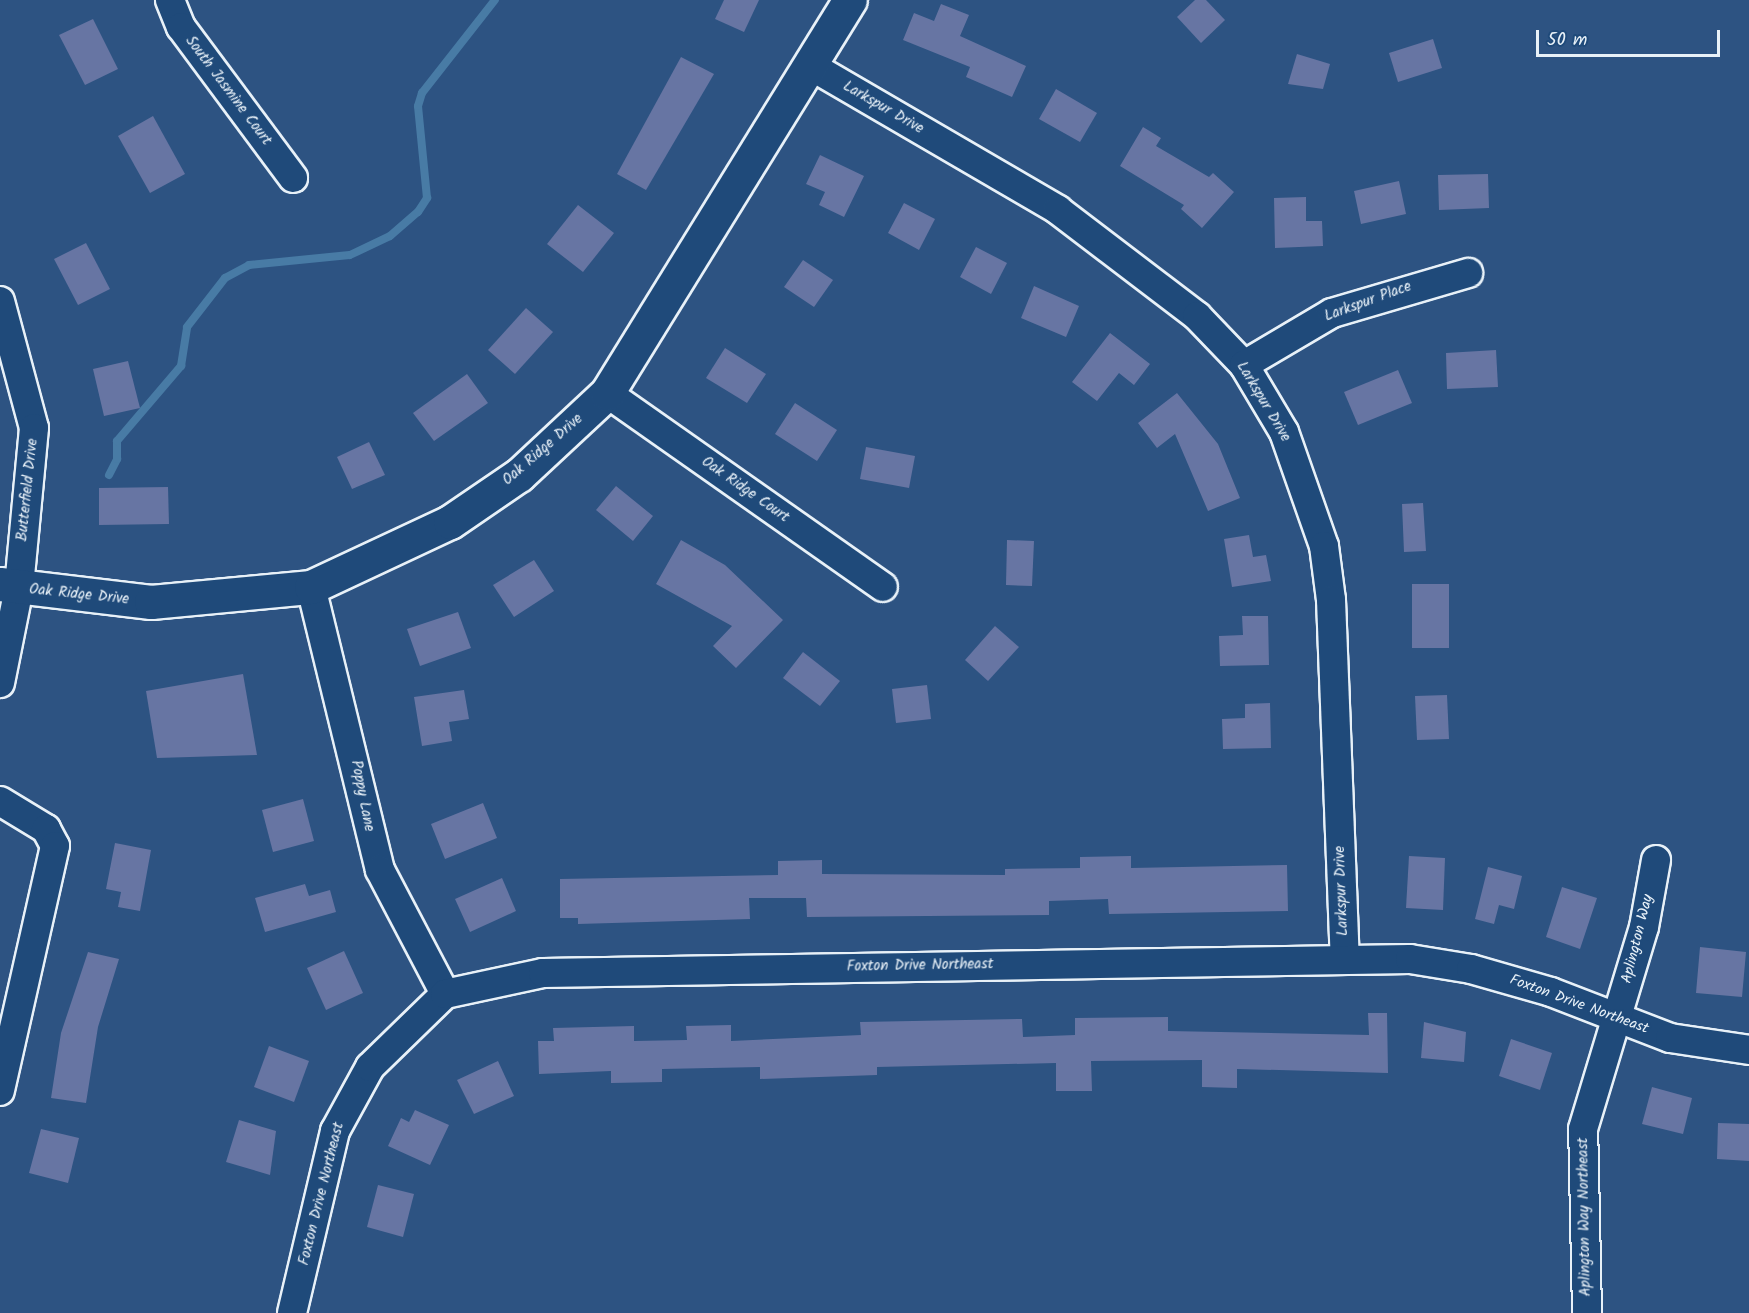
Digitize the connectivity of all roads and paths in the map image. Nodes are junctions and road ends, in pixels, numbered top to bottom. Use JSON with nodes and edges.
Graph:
{"nodes":[{"id":1,"x":170,"y":0,"type":"edge"},
{"id":2,"x":850,"y":0,"type":"edge"},
{"id":3,"x":811,"y":66,"type":"junction"},
{"id":4,"x":293,"y":178,"type":"dead end"},
{"id":5,"x":1468,"y":273,"type":"dead end"},
{"id":6,"x":0,"y":301,"type":"edge"},
{"id":7,"x":1244,"y":365,"type":"junction"},
{"id":8,"x":607,"y":393,"type":"junction"},
{"id":9,"x":9,"y":586,"type":"edge"},
{"id":10,"x":311,"y":586,"type":"junction"},
{"id":11,"x":883,"y":587,"type":"dead end"},
{"id":12,"x":0,"y":683,"type":"edge"},
{"id":13,"x":0,"y":801,"type":"edge"},
{"id":14,"x":1656,"y":860,"type":"dead end"},
{"id":15,"x":1345,"y":957,"type":"junction"},
{"id":16,"x":445,"y":994,"type":"junction"},
{"id":17,"x":1617,"y":1018,"type":"junction"},
{"id":18,"x":1749,"y":1050,"type":"edge"},
{"id":19,"x":0,"y":1091,"type":"edge"},
{"id":20,"x":292,"y":1313,"type":"edge"},
{"id":21,"x":1587,"y":1313,"type":"edge"}],
"edges":[{"from":1,"to":4,"type":"street","name":"South Jasmine Court"},
{"from":2,"to":3,"type":"street","name":"Oak Ridge Drive"},
{"from":3,"to":7,"type":"street","name":"Larkspur Drive"},
{"from":3,"to":8,"type":"street","name":"Oak Ridge Drive"},
{"from":5,"to":7,"type":"street","name":"Larkspur Place"},
{"from":6,"to":9,"type":"street","name":"Butterfield Drive"},
{"from":7,"to":15,"type":"street","name":"Larkspur Drive"},
{"from":8,"to":10,"type":"street","name":"Oak Ridge Drive"},
{"from":8,"to":11,"type":"street","name":"Oak Ridge Court"},
{"from":9,"to":10,"type":"street","name":"Oak Ridge Drive"},
{"from":9,"to":12,"type":"street","name":"Butterfield Drive"},
{"from":10,"to":16,"type":"street","name":"Poppy Lane"},
{"from":13,"to":19,"type":"street"},
{"from":14,"to":17,"type":"street","name":"Aplington Way"},
{"from":15,"to":16,"type":"street","name":"Foxton Drive Northeast"},
{"from":15,"to":17,"type":"street","name":"Foxton Drive Northeast"},
{"from":16,"to":20,"type":"street","name":"Foxton Drive Northeast"},
{"from":17,"to":18,"type":"street","name":"Foxton Drive Northeast"},
{"from":17,"to":21,"type":"street","name":"Aplington Way Northeast"}]}
